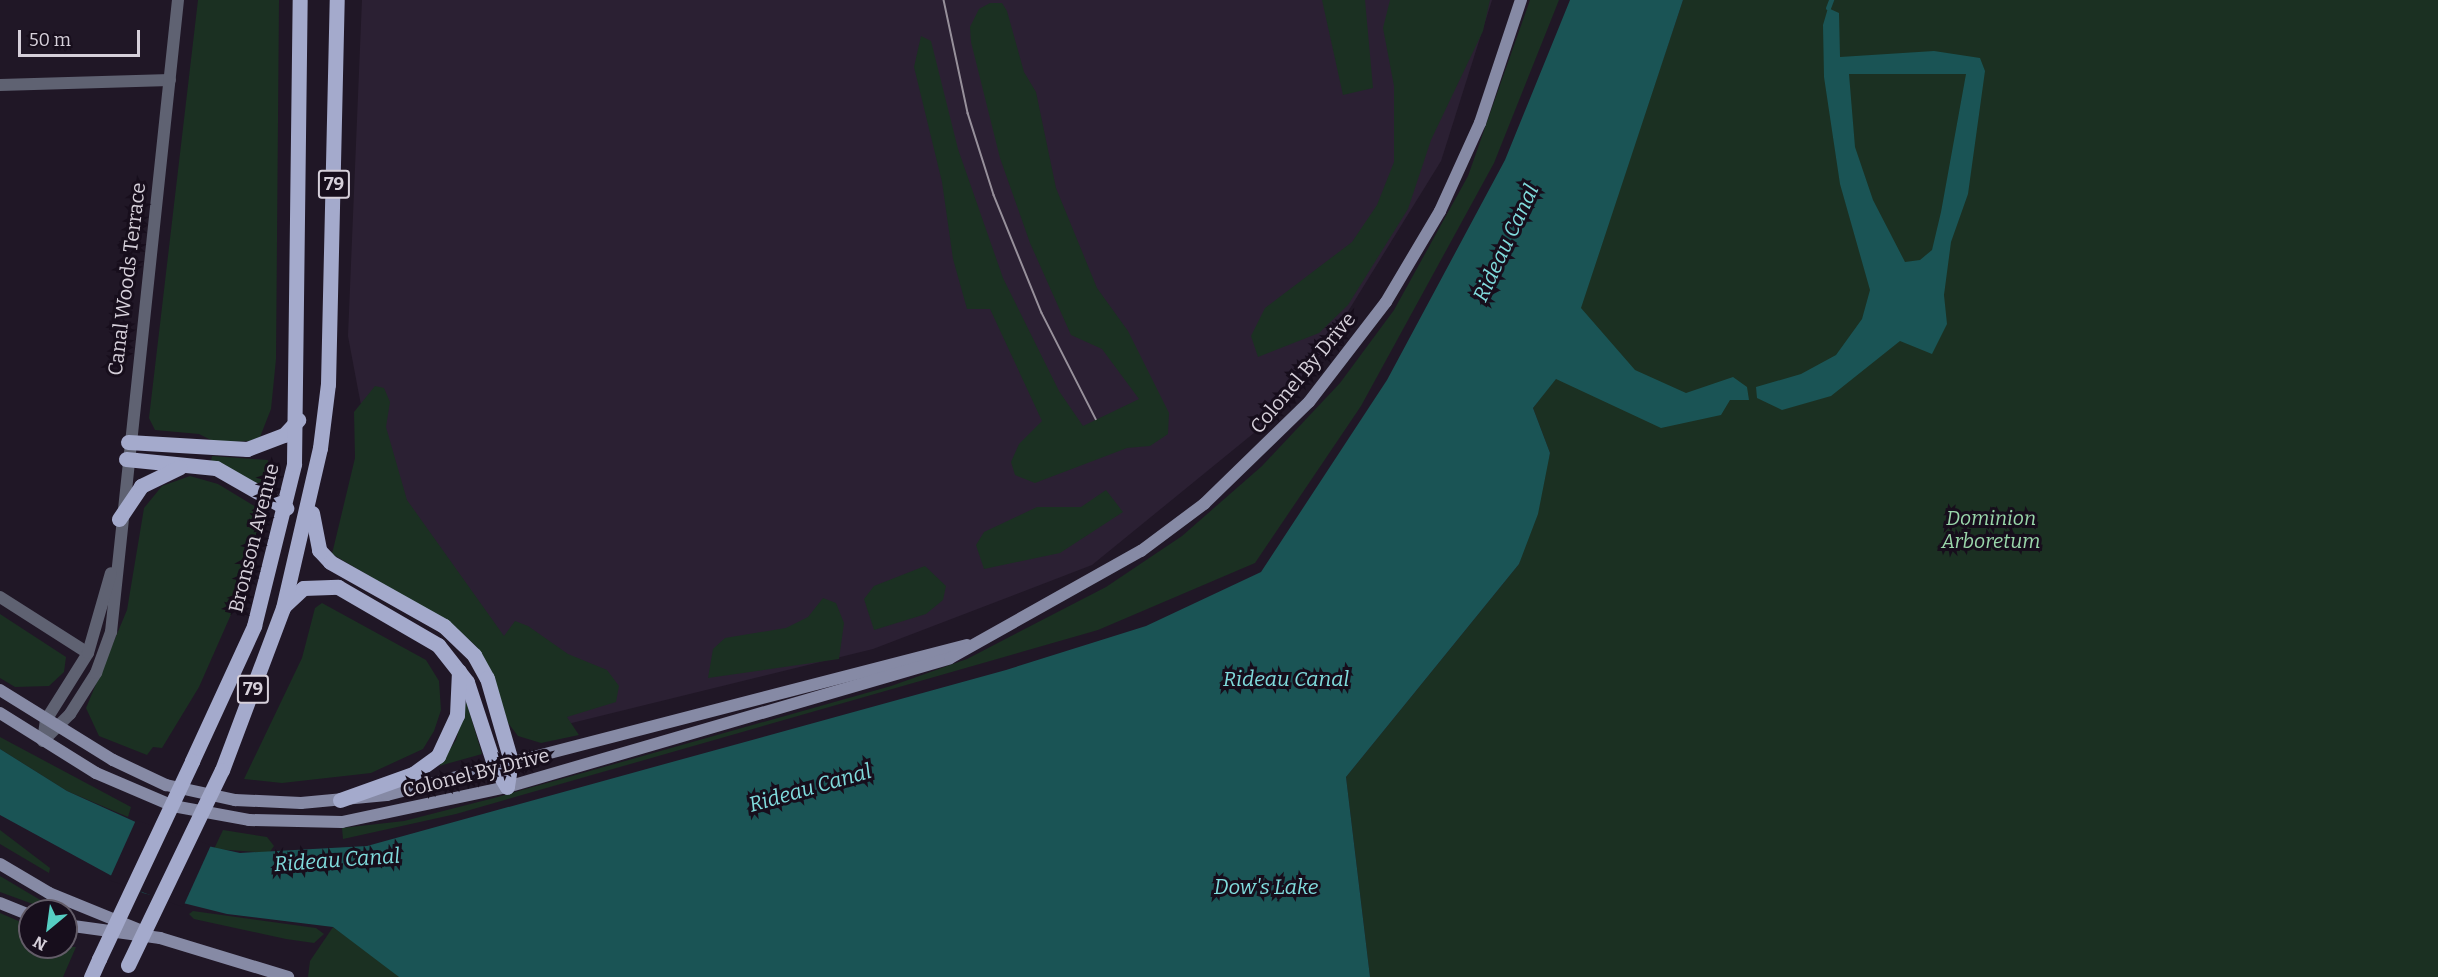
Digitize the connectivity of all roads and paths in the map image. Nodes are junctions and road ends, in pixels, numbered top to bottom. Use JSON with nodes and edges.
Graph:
{"nodes":[{"id":1,"x":178,"y":0,"type":"edge"},
{"id":2,"x":300,"y":0,"type":"edge"},
{"id":3,"x":337,"y":0,"type":"edge"},
{"id":4,"x":1521,"y":0,"type":"edge"},
{"id":5,"x":170,"y":80,"type":"junction"},
{"id":6,"x":0,"y":85,"type":"edge"},
{"id":7,"x":298,"y":420,"type":"junction"},
{"id":8,"x":128,"y":442,"type":"junction"},
{"id":9,"x":126,"y":459,"type":"junction"},
{"id":10,"x":193,"y":464,"type":"junction"},
{"id":11,"x":311,"y":507,"type":"junction"},
{"id":12,"x":286,"y":508,"type":"junction"},
{"id":13,"x":119,"y":519,"type":"junction"},
{"id":14,"x":114,"y":563,"type":"junction"},
{"id":15,"x":0,"y":597,"type":"edge"},
{"id":16,"x":283,"y":608,"type":"junction"},
{"id":17,"x":968,"y":645,"type":"junction"},
{"id":18,"x":87,"y":653,"type":"junction"},
{"id":19,"x":459,"y":668,"type":"junction"},
{"id":20,"x":0,"y":690,"type":"edge"},
{"id":21,"x":0,"y":713,"type":"edge"},
{"id":22,"x":46,"y":720,"type":"junction"},
{"id":23,"x":61,"y":728,"type":"junction"},
{"id":24,"x":43,"y":741,"type":"junction"},
{"id":25,"x":512,"y":761,"type":"junction"},
{"id":26,"x":495,"y":767,"type":"junction"},
{"id":27,"x":507,"y":787,"type":"junction"},
{"id":28,"x":340,"y":800,"type":"junction"},
{"id":29,"x":0,"y":864,"type":"edge"},
{"id":30,"x":0,"y":903,"type":"edge"},
{"id":31,"x":18,"y":910,"type":"edge"},
{"id":32,"x":78,"y":927,"type":"edge"},
{"id":33,"x":160,"y":938,"type":"junction"},
{"id":34,"x":252,"y":963,"type":"junction"},
{"id":35,"x":126,"y":971,"type":"edge"},
{"id":36,"x":91,"y":977,"type":"edge"},
{"id":37,"x":249,"y":977,"type":"edge"},
{"id":38,"x":288,"y":977,"type":"edge"}],
"edges":[{"from":1,"to":5,"type":"street","name":"Canal Woods Terrace"},
{"from":2,"to":7,"type":"main road","name":"Bronson Avenue","number":"79"},
{"from":3,"to":11,"type":"main road","number":"79"},
{"from":4,"to":17,"type":"main road","name":"Colonel By Drive"},
{"from":5,"to":6,"type":"street"},
{"from":5,"to":8,"type":"street","name":"Canal Woods Terrace"},
{"from":7,"to":8,"type":"main road"},
{"from":7,"to":12,"type":"main road","name":"Bronson Avenue","number":"79"},
{"from":8,"to":9,"type":"street","name":"Canal Woods Terrace"},
{"from":9,"to":10,"type":"main road"},
{"from":9,"to":13,"type":"street","name":"Canal Woods Terrace"},
{"from":10,"to":12,"type":"main road"},
{"from":10,"to":13,"type":"main road"},
{"from":11,"to":16,"type":"main road","number":"79"},
{"from":11,"to":25,"type":"main road"},
{"from":12,"to":36,"type":"main road","name":"Bronson Avenue","number":"79","bridge":true},
{"from":13,"to":14,"type":"street","name":"Canal Woods Terrace"},
{"from":14,"to":18,"type":"street","name":"Canal Woods Terrace"},
{"from":14,"to":23,"type":"street","name":"Canal Woods Terrace"},
{"from":15,"to":18,"type":"street"},
{"from":16,"to":19,"type":"main road"},
{"from":16,"to":35,"type":"main road","number":"79","bridge":true},
{"from":17,"to":25,"type":"main road","name":"Colonel By Drive"},
{"from":17,"to":27,"type":"main road","name":"Colonel By Drive"},
{"from":18,"to":22,"type":"street","name":"Canal Woods Terrace"},
{"from":19,"to":26,"type":"main road"},
{"from":19,"to":28,"type":"main road"},
{"from":20,"to":22,"type":"main road","name":"Colonel By Drive"},
{"from":21,"to":24,"type":"main road","name":"Colonel By Drive"},
{"from":22,"to":23,"type":"main road","name":"Colonel By Drive"},
{"from":22,"to":24,"type":"street","name":"Canal Woods Terrace"},
{"from":23,"to":24,"type":"street","name":"Canal Woods Terrace"},
{"from":23,"to":28,"type":"main road","name":"Colonel By Drive"},
{"from":24,"to":27,"type":"main road","name":"Colonel By Drive"},
{"from":25,"to":26,"type":"main road","name":"Colonel By Drive"},
{"from":25,"to":27,"type":"main road"},
{"from":26,"to":27,"type":"main road"},
{"from":26,"to":28,"type":"main road","name":"Colonel By Drive"},
{"from":29,"to":33,"type":"main road"},
{"from":30,"to":31,"type":"main road"},
{"from":32,"to":33,"type":"main road"},
{"from":33,"to":34,"type":"main road"},
{"from":34,"to":37,"type":"street"},
{"from":34,"to":38,"type":"main road"}]}
